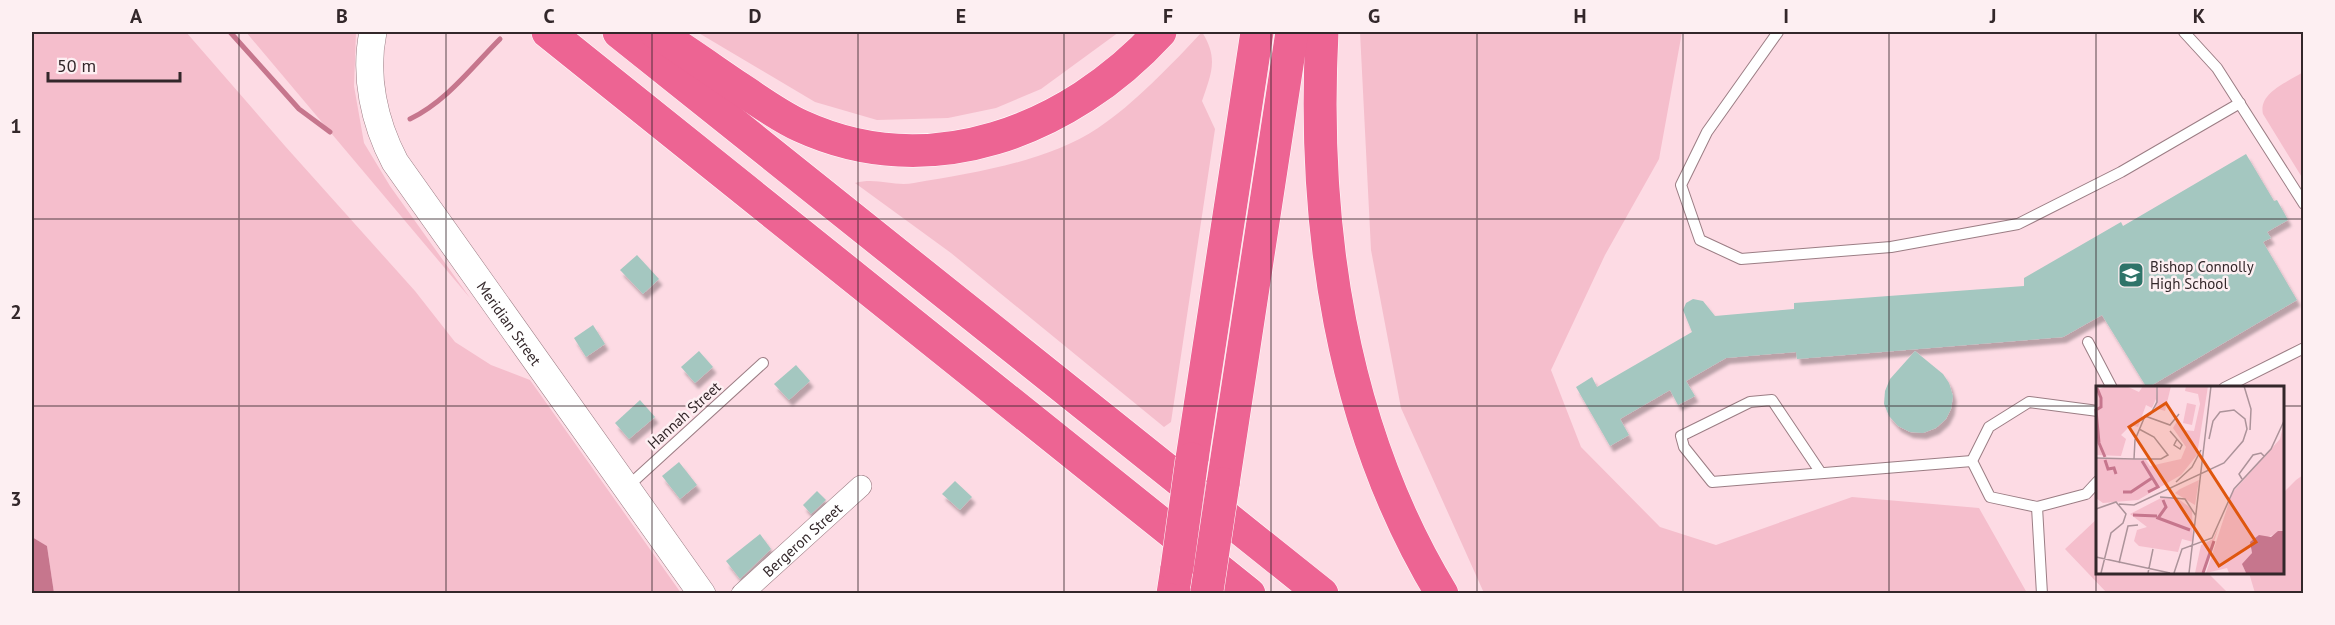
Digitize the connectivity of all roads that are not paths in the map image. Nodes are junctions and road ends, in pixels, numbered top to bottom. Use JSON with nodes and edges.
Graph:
{"nodes":[{"id":1,"x":374,"y":32,"type":"edge"},
{"id":2,"x":548,"y":32,"type":"edge"},
{"id":3,"x":619,"y":32,"type":"edge"},
{"id":4,"x":656,"y":32,"type":"edge"},
{"id":5,"x":1160,"y":32,"type":"edge"},
{"id":6,"x":1257,"y":32,"type":"edge"},
{"id":7,"x":1292,"y":32,"type":"edge"},
{"id":8,"x":1322,"y":32,"type":"edge"},
{"id":9,"x":1778,"y":32,"type":"edge"},
{"id":10,"x":2184,"y":32,"type":"edge"},
{"id":11,"x":2240,"y":103,"type":"junction"},
{"id":12,"x":2304,"y":204,"type":"edge"},
{"id":13,"x":2088,"y":342,"type":"dead end"},
{"id":14,"x":2304,"y":348,"type":"edge"},
{"id":15,"x":763,"y":363,"type":"dead end"},
{"id":16,"x":2111,"y":386,"type":"edge"},
{"id":17,"x":2228,"y":386,"type":"edge"},
{"id":18,"x":2096,"y":411,"type":"edge"},
{"id":19,"x":1972,"y":461,"type":"junction"},
{"id":20,"x":1821,"y":474,"type":"junction"},
{"id":21,"x":2096,"y":483,"type":"edge"},
{"id":22,"x":861,"y":486,"type":"dead end"},
{"id":23,"x":626,"y":488,"type":"junction"},
{"id":24,"x":2037,"y":507,"type":"junction"},
{"id":25,"x":1175,"y":581,"type":"edge"},
{"id":26,"x":1207,"y":592,"type":"edge"},
{"id":27,"x":702,"y":594,"type":"edge"},
{"id":28,"x":742,"y":594,"type":"edge"},
{"id":29,"x":1249,"y":594,"type":"edge"},
{"id":30,"x":1322,"y":594,"type":"edge"},
{"id":31,"x":1442,"y":594,"type":"edge"},
{"id":32,"x":2042,"y":594,"type":"edge"}],
"edges":[{"from":1,"to":23,"type":"street","name":"Meridian Street"},
{"from":2,"to":29,"type":"highway"},
{"from":3,"to":30,"type":"highway"},
{"from":4,"to":5,"type":"highway"},
{"from":6,"to":25,"type":"highway","bridge":true},
{"from":7,"to":26,"type":"highway","bridge":true},
{"from":8,"to":31,"type":"highway"},
{"from":9,"to":11,"type":"lane"},
{"from":10,"to":11,"type":"lane"},
{"from":11,"to":12,"type":"lane"},
{"from":13,"to":16,"type":"lane"},
{"from":14,"to":17,"type":"lane"},
{"from":15,"to":23,"type":"lane","name":"Hannah Street"},
{"from":18,"to":19,"type":"lane"},
{"from":19,"to":20,"type":"lane"},
{"from":19,"to":24,"type":"lane"},
{"from":20,"to":20,"type":"lane"},
{"from":21,"to":24,"type":"lane"},
{"from":22,"to":28,"type":"street","name":"Bergeron Street"},
{"from":23,"to":27,"type":"street","name":"Meridian Street"},
{"from":24,"to":32,"type":"lane"}]}
